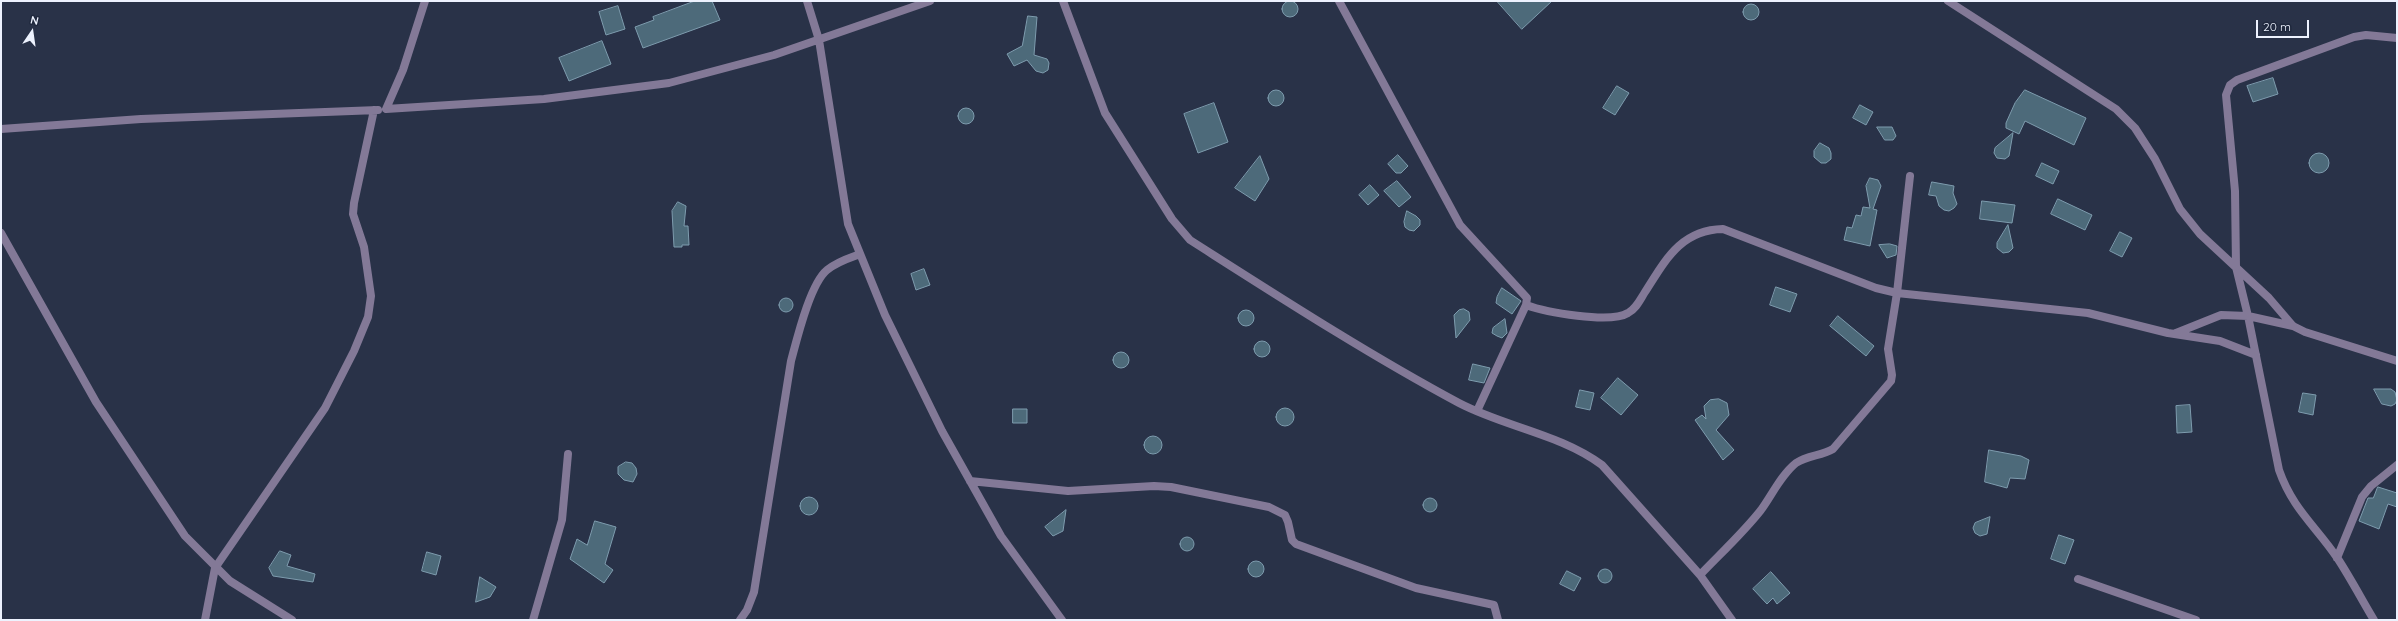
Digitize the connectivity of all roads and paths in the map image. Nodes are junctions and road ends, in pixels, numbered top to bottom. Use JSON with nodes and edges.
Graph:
{"nodes":[{"id":1,"x":425,"y":1,"type":"edge"},
{"id":2,"x":806,"y":1,"type":"edge"},
{"id":3,"x":930,"y":1,"type":"edge"},
{"id":4,"x":1064,"y":1,"type":"edge"},
{"id":5,"x":1339,"y":1,"type":"edge"},
{"id":6,"x":1948,"y":1,"type":"edge"},
{"id":7,"x":2397,"y":38,"type":"edge"},
{"id":8,"x":819,"y":40,"type":"junction"},
{"id":9,"x":386,"y":109,"type":"junction"},
{"id":10,"x":374,"y":110,"type":"junction"},
{"id":11,"x":1,"y":129,"type":"edge"},
{"id":12,"x":1910,"y":176,"type":"dead end"},
{"id":13,"x":1,"y":233,"type":"edge"},
{"id":14,"x":860,"y":254,"type":"junction"},
{"id":15,"x":2236,"y":267,"type":"junction"},
{"id":16,"x":1897,"y":294,"type":"junction"},
{"id":17,"x":1526,"y":306,"type":"junction"},
{"id":18,"x":2248,"y":316,"type":"junction"},
{"id":19,"x":2293,"y":326,"type":"junction"},
{"id":20,"x":2176,"y":333,"type":"junction"},
{"id":21,"x":2256,"y":355,"type":"junction"},
{"id":22,"x":2397,"y":361,"type":"edge"},
{"id":23,"x":1477,"y":411,"type":"junction"},
{"id":24,"x":568,"y":454,"type":"dead end"},
{"id":25,"x":2397,"y":465,"type":"edge"},
{"id":26,"x":970,"y":481,"type":"junction"},
{"id":27,"x":2337,"y":558,"type":"junction"},
{"id":28,"x":215,"y":568,"type":"junction"},
{"id":29,"x":1700,"y":575,"type":"junction"},
{"id":30,"x":2078,"y":579,"type":"dead end"},
{"id":31,"x":2188,"y":618,"type":"edge"},
{"id":32,"x":205,"y":620,"type":"edge"},
{"id":33,"x":292,"y":620,"type":"edge"},
{"id":34,"x":533,"y":620,"type":"edge"},
{"id":35,"x":740,"y":620,"type":"edge"},
{"id":36,"x":1062,"y":620,"type":"edge"},
{"id":37,"x":1498,"y":620,"type":"edge"},
{"id":38,"x":1732,"y":620,"type":"edge"},
{"id":39,"x":2196,"y":620,"type":"edge"},
{"id":40,"x":2374,"y":620,"type":"edge"}],
"edges":[{"from":1,"to":9,"type":"street"},
{"from":2,"to":8,"type":"street"},
{"from":3,"to":8,"type":"street"},
{"from":4,"to":23,"type":"street"},
{"from":5,"to":17,"type":"street"},
{"from":6,"to":15,"type":"street"},
{"from":7,"to":15,"type":"street"},
{"from":8,"to":9,"type":"street"},
{"from":8,"to":14,"type":"street"},
{"from":9,"to":10,"type":"street"},
{"from":10,"to":11,"type":"street"},
{"from":10,"to":28,"type":"street"},
{"from":12,"to":16,"type":"street"},
{"from":13,"to":28,"type":"street"},
{"from":14,"to":26,"type":"street"},
{"from":14,"to":35,"type":"street"},
{"from":15,"to":18,"type":"street"},
{"from":15,"to":19,"type":"street"},
{"from":16,"to":17,"type":"street"},
{"from":16,"to":20,"type":"street"},
{"from":16,"to":29,"type":"street"},
{"from":17,"to":23,"type":"street"},
{"from":18,"to":19,"type":"street"},
{"from":18,"to":20,"type":"street"},
{"from":18,"to":21,"type":"street"},
{"from":19,"to":22,"type":"street"},
{"from":20,"to":21,"type":"street"},
{"from":21,"to":27,"type":"street"},
{"from":23,"to":29,"type":"street"},
{"from":24,"to":34,"type":"street"},
{"from":25,"to":27,"type":"street"},
{"from":26,"to":36,"type":"street"},
{"from":26,"to":37,"type":"street"},
{"from":27,"to":40,"type":"street"},
{"from":28,"to":32,"type":"street"},
{"from":28,"to":33,"type":"street"},
{"from":29,"to":38,"type":"street"},
{"from":30,"to":31,"type":"street"},
{"from":31,"to":39,"type":"street"}]}
